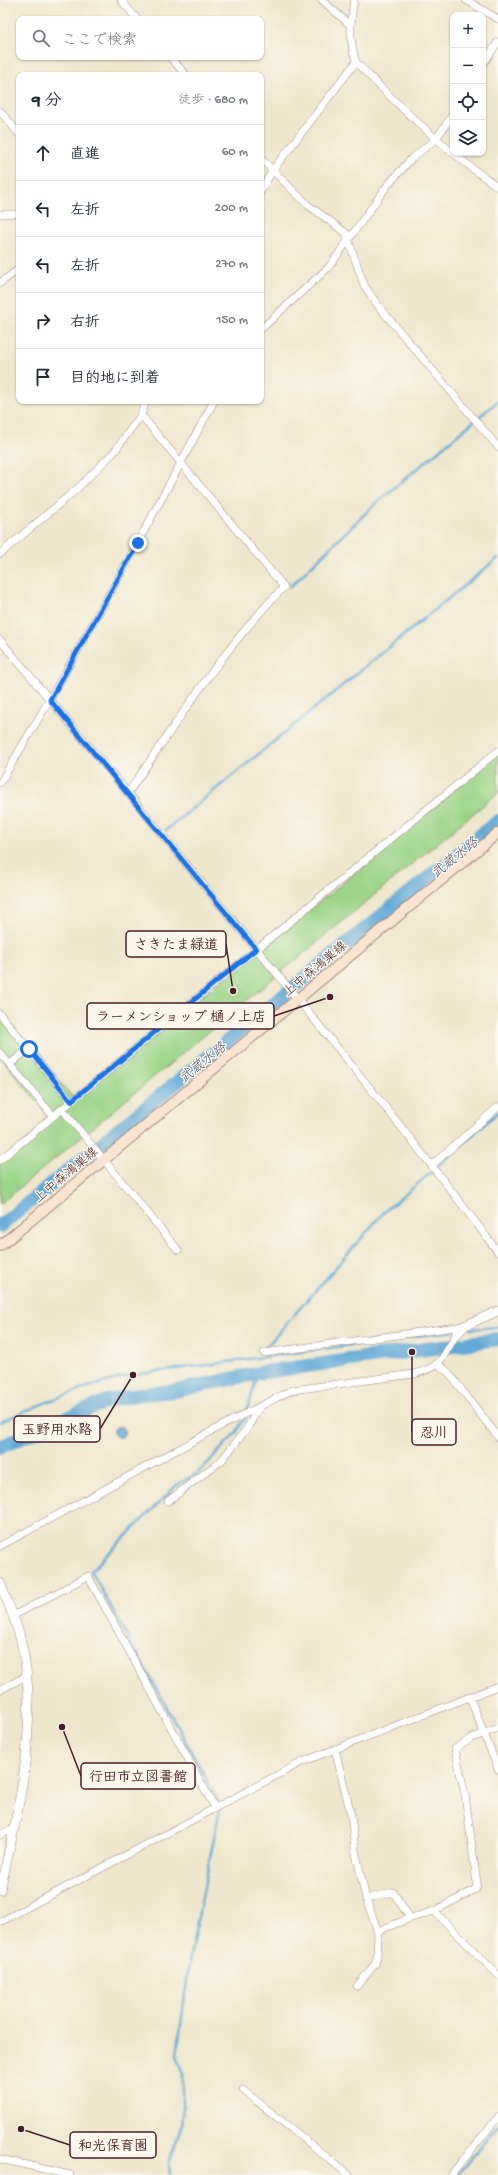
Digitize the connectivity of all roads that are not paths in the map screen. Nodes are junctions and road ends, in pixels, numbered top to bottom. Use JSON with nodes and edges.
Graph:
{"nodes":[{"id":1,"x":121,"y":0,"type":"edge"},
{"id":2,"x":322,"y":0,"type":"edge"},
{"id":3,"x":354,"y":0,"type":"edge"},
{"id":4,"x":466,"y":0,"type":"edge"},
{"id":5,"x":134,"y":16,"type":"edge"},
{"id":6,"x":498,"y":19,"type":"edge"},
{"id":7,"x":350,"y":25,"type":"junction"},
{"id":8,"x":498,"y":42,"type":"edge"},
{"id":9,"x":173,"y":60,"type":"edge"},
{"id":10,"x":486,"y":60,"type":"edge"},
{"id":11,"x":356,"y":62,"type":"junction"},
{"id":12,"x":183,"y":72,"type":"edge"},
{"id":13,"x":0,"y":111,"type":"edge"},
{"id":14,"x":450,"y":118,"type":"edge"},
{"id":15,"x":16,"y":130,"type":"edge"},
{"id":16,"x":436,"y":139,"type":"junction"},
{"id":17,"x":264,"y":162,"type":"edge"},
{"id":18,"x":272,"y":171,"type":"junction"},
{"id":19,"x":264,"y":186,"type":"edge"},
{"id":20,"x":498,"y":187,"type":"edge"},
{"id":21,"x":0,"y":214,"type":"edge"},
{"id":22,"x":16,"y":214,"type":"edge"},
{"id":23,"x":350,"y":240,"type":"junction"},
{"id":24,"x":16,"y":271,"type":"edge"},
{"id":25,"x":0,"y":283,"type":"edge"},
{"id":26,"x":264,"y":326,"type":"edge"},
{"id":27,"x":145,"y":404,"type":"edge"},
{"id":28,"x":212,"y":404,"type":"edge"},
{"id":29,"x":141,"y":415,"type":"junction"},
{"id":30,"x":498,"y":447,"type":"edge"},
{"id":31,"x":181,"y":464,"type":"junction"},
{"id":32,"x":0,"y":554,"type":"edge"},
{"id":33,"x":0,"y":640,"type":"edge"},
{"id":34,"x":50,"y":700,"type":"junction"},
{"id":35,"x":498,"y":751,"type":"edge"},
{"id":36,"x":0,"y":783,"type":"edge"},
{"id":37,"x":128,"y":793,"type":"junction"},
{"id":38,"x":498,"y":833,"type":"edge"},
{"id":39,"x":256,"y":949,"type":"junction"},
{"id":40,"x":296,"y":996,"type":"junction"},
{"id":41,"x":0,"y":1014,"type":"edge"},
{"id":42,"x":29,"y":1049,"type":"junction"},
{"id":43,"x":0,"y":1053,"type":"edge"},
{"id":44,"x":10,"y":1064,"type":"junction"},
{"id":45,"x":71,"y":1101,"type":"junction"},
{"id":46,"x":498,"y":1107,"type":"edge"},
{"id":47,"x":62,"y":1108,"type":"junction"},
{"id":48,"x":53,"y":1116,"type":"junction"},
{"id":49,"x":102,"y":1155,"type":"junction"},
{"id":50,"x":0,"y":1160,"type":"edge"},
{"id":51,"x":432,"y":1164,"type":"junction"},
{"id":52,"x":0,"y":1246,"type":"edge"},
{"id":53,"x":178,"y":1250,"type":"dead end"},
{"id":54,"x":498,"y":1252,"type":"edge"},
{"id":55,"x":498,"y":1311,"type":"edge"},
{"id":56,"x":464,"y":1326,"type":"junction"},
{"id":57,"x":456,"y":1335,"type":"joint"},
{"id":58,"x":264,"y":1353,"type":"dead end"},
{"id":59,"x":439,"y":1362,"type":"junction"},
{"id":60,"x":259,"y":1406,"type":"junction"},
{"id":61,"x":498,"y":1437,"type":"edge"},
{"id":62,"x":168,"y":1501,"type":"dead end"},
{"id":63,"x":0,"y":1546,"type":"edge"},
{"id":64,"x":0,"y":1583,"type":"edge"},
{"id":65,"x":12,"y":1616,"type":"junction"},
{"id":66,"x":26,"y":1676,"type":"junction"},
{"id":67,"x":498,"y":1686,"type":"edge"},
{"id":68,"x":0,"y":1690,"type":"edge"},
{"id":69,"x":470,"y":1698,"type":"junction"},
{"id":70,"x":498,"y":1728,"type":"edge"},
{"id":71,"x":483,"y":1734,"type":"junction"},
{"id":72,"x":335,"y":1749,"type":"junction"},
{"id":73,"x":498,"y":1769,"type":"edge"},
{"id":74,"x":215,"y":1808,"type":"junction"},
{"id":75,"x":14,"y":1828,"type":"junction"},
{"id":76,"x":0,"y":1835,"type":"edge"},
{"id":77,"x":0,"y":1890,"type":"edge"},
{"id":78,"x":366,"y":1899,"type":"junction"},
{"id":79,"x":434,"y":1911,"type":"junction"},
{"id":80,"x":410,"y":1918,"type":"junction"},
{"id":81,"x":0,"y":1922,"type":"edge"},
{"id":82,"x":377,"y":1931,"type":"junction"},
{"id":83,"x":498,"y":1975,"type":"edge"},
{"id":84,"x":357,"y":1986,"type":"dead end"},
{"id":85,"x":243,"y":2090,"type":"dead end"},
{"id":86,"x":498,"y":2117,"type":"edge"},
{"id":87,"x":0,"y":2159,"type":"edge"},
{"id":88,"x":70,"y":2175,"type":"edge"},
{"id":89,"x":350,"y":2175,"type":"edge"},
{"id":90,"x":451,"y":2175,"type":"edge"}],
"edges":[{"from":1,"to":5,"type":"street"},
{"from":2,"to":7,"type":"street"},
{"from":3,"to":7,"type":"street"},
{"from":4,"to":6,"type":"street"},
{"from":7,"to":11,"type":"street"},
{"from":8,"to":10,"type":"street"},
{"from":9,"to":12,"type":"street"},
{"from":11,"to":16,"type":"street"},
{"from":11,"to":18,"type":"street"},
{"from":13,"to":15,"type":"street"},
{"from":14,"to":16,"type":"street"},
{"from":16,"to":20,"type":"street"},
{"from":16,"to":23,"type":"street"},
{"from":17,"to":18,"type":"street"},
{"from":18,"to":19,"type":"street"},
{"from":18,"to":23,"type":"street"},
{"from":21,"to":22,"type":"street"},
{"from":23,"to":26,"type":"street"},
{"from":23,"to":30,"type":"street"},
{"from":24,"to":25,"type":"street"},
{"from":27,"to":29,"type":"street"},
{"from":28,"to":31,"type":"street"},
{"from":29,"to":31,"type":"street"},
{"from":29,"to":32,"type":"street"},
{"from":31,"to":34,"type":"street"},
{"from":31,"to":37,"type":"street"},
{"from":33,"to":34,"type":"street"},
{"from":34,"to":36,"type":"street"},
{"from":34,"to":37,"type":"street"},
{"from":35,"to":39,"type":"street"},
{"from":37,"to":39,"type":"street"},
{"from":38,"to":40,"type":"main road","name":"上中森鴻巣線"},
{"from":39,"to":40,"type":"street"},
{"from":39,"to":45,"type":"street"},
{"from":40,"to":49,"type":"main road","name":"上中森鴻巣線"},
{"from":40,"to":51,"type":"street"},
{"from":41,"to":42,"type":"street"},
{"from":42,"to":44,"type":"street"},
{"from":42,"to":45,"type":"street"},
{"from":43,"to":44,"type":"street"},
{"from":44,"to":48,"type":"street"},
{"from":45,"to":47,"type":"street"},
{"from":46,"to":51,"type":"street"},
{"from":47,"to":48,"type":"street"},
{"from":47,"to":49,"type":"street"},
{"from":48,"to":50,"type":"street"},
{"from":49,"to":52,"type":"main road","name":"上中森鴻巣線"},
{"from":49,"to":53,"type":"street"},
{"from":51,"to":54,"type":"street"},
{"from":55,"to":56,"type":"street"},
{"from":56,"to":57,"type":"street"},
{"from":56,"to":58,"type":"street"},
{"from":57,"to":59,"type":"street"},
{"from":59,"to":60,"type":"street"},
{"from":59,"to":61,"type":"street"},
{"from":60,"to":62,"type":"street"},
{"from":60,"to":63,"type":"street"},
{"from":64,"to":65,"type":"street"},
{"from":65,"to":66,"type":"street"},
{"from":65,"to":74,"type":"street"},
{"from":66,"to":68,"type":"street"},
{"from":66,"to":75,"type":"street"},
{"from":67,"to":69,"type":"street"},
{"from":69,"to":71,"type":"street"},
{"from":69,"to":72,"type":"street"},
{"from":70,"to":71,"type":"street"},
{"from":71,"to":73,"type":"street"},
{"from":71,"to":79,"type":"street"},
{"from":72,"to":74,"type":"street"},
{"from":72,"to":78,"type":"street"},
{"from":74,"to":81,"type":"street"},
{"from":75,"to":76,"type":"street"},
{"from":75,"to":77,"type":"street"},
{"from":78,"to":80,"type":"street"},
{"from":78,"to":82,"type":"street"},
{"from":79,"to":80,"type":"street"},
{"from":79,"to":83,"type":"street"},
{"from":80,"to":82,"type":"street"},
{"from":82,"to":84,"type":"street"},
{"from":85,"to":89,"type":"street"},
{"from":86,"to":90,"type":"street"},
{"from":87,"to":88,"type":"street"}]}
